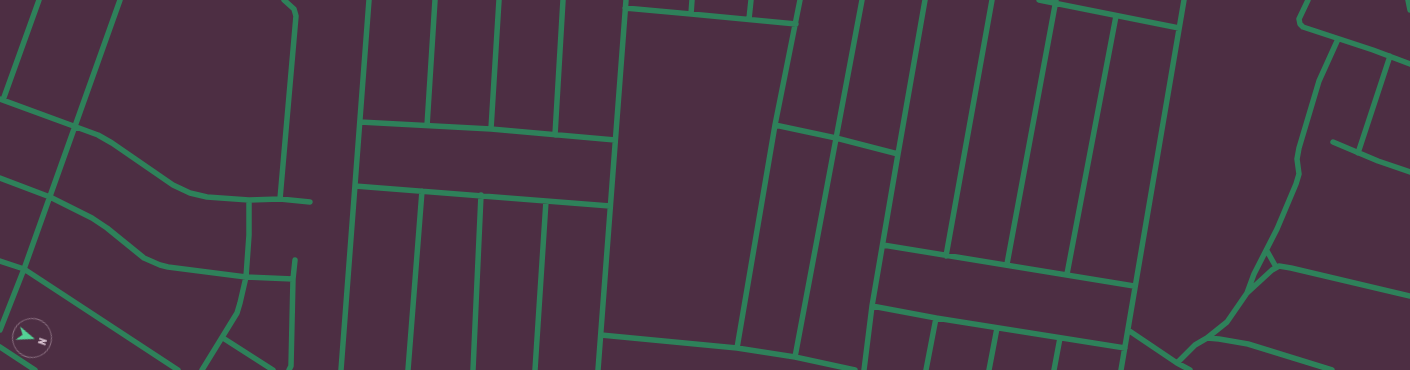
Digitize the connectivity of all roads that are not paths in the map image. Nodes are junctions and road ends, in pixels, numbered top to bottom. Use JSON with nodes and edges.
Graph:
{"nodes":[{"id":1,"x":39,"y":0,"type":"edge"},
{"id":2,"x":120,"y":0,"type":"edge"},
{"id":3,"x":284,"y":0,"type":"edge"},
{"id":4,"x":369,"y":0,"type":"edge"},
{"id":5,"x":435,"y":0,"type":"edge"},
{"id":6,"x":499,"y":0,"type":"edge"},
{"id":7,"x":564,"y":0,"type":"edge"},
{"id":8,"x":626,"y":0,"type":"edge"},
{"id":9,"x":692,"y":0,"type":"edge"},
{"id":10,"x":751,"y":0,"type":"edge"},
{"id":11,"x":800,"y":0,"type":"edge"},
{"id":12,"x":862,"y":0,"type":"edge"},
{"id":13,"x":925,"y":0,"type":"edge"},
{"id":14,"x":992,"y":0,"type":"edge"},
{"id":15,"x":1039,"y":0,"type":"edge"},
{"id":16,"x":1184,"y":0,"type":"edge"},
{"id":17,"x":1308,"y":0,"type":"edge"},
{"id":18,"x":1408,"y":0,"type":"edge"},
{"id":19,"x":1056,"y":2,"type":"edge"},
{"id":20,"x":625,"y":8,"type":"junction"},
{"id":21,"x":1410,"y":10,"type":"edge"},
{"id":22,"x":691,"y":14,"type":"junction"},
{"id":23,"x":1116,"y":16,"type":"junction"},
{"id":24,"x":749,"y":20,"type":"junction"},
{"id":25,"x":796,"y":24,"type":"junction"},
{"id":26,"x":1178,"y":28,"type":"junction"},
{"id":27,"x":1338,"y":39,"type":"junction"},
{"id":28,"x":1390,"y":56,"type":"junction"},
{"id":29,"x":1410,"y":64,"type":"edge"},
{"id":30,"x":1,"y":100,"type":"edge"},
{"id":31,"x":360,"y":122,"type":"junction"},
{"id":32,"x":775,"y":125,"type":"junction"},
{"id":33,"x":427,"y":126,"type":"junction"},
{"id":34,"x":74,"y":127,"type":"junction"},
{"id":35,"x":491,"y":129,"type":"junction"},
{"id":36,"x":555,"y":135,"type":"junction"},
{"id":37,"x":836,"y":138,"type":"junction"},
{"id":38,"x":615,"y":140,"type":"junction"},
{"id":39,"x":1333,"y":142,"type":"dead end"},
{"id":40,"x":1358,"y":153,"type":"junction"},
{"id":41,"x":898,"y":154,"type":"junction"},
{"id":42,"x":1410,"y":172,"type":"edge"},
{"id":43,"x":0,"y":178,"type":"edge"},
{"id":44,"x":355,"y":186,"type":"junction"},
{"id":45,"x":422,"y":190,"type":"junction"},
{"id":46,"x":481,"y":196,"type":"junction"},
{"id":47,"x":50,"y":197,"type":"junction"},
{"id":48,"x":280,"y":199,"type":"junction"},
{"id":49,"x":249,"y":200,"type":"junction"},
{"id":50,"x":546,"y":201,"type":"junction"},
{"id":51,"x":310,"y":202,"type":"dead end"},
{"id":52,"x":610,"y":206,"type":"junction"},
{"id":53,"x":883,"y":245,"type":"junction"},
{"id":54,"x":1267,"y":251,"type":"junction"},
{"id":55,"x":946,"y":256,"type":"junction"},
{"id":56,"x":295,"y":260,"type":"dead end"},
{"id":57,"x":0,"y":261,"type":"edge"},
{"id":58,"x":1007,"y":264,"type":"junction"},
{"id":59,"x":1276,"y":267,"type":"junction"},
{"id":60,"x":24,"y":269,"type":"junction"},
{"id":61,"x":1067,"y":274,"type":"junction"},
{"id":62,"x":246,"y":278,"type":"junction"},
{"id":63,"x":293,"y":279,"type":"junction"},
{"id":64,"x":1134,"y":286,"type":"junction"},
{"id":65,"x":1247,"y":293,"type":"junction"},
{"id":66,"x":1410,"y":296,"type":"edge"},
{"id":67,"x":872,"y":306,"type":"junction"},
{"id":68,"x":936,"y":318,"type":"junction"},
{"id":69,"x":997,"y":328,"type":"junction"},
{"id":70,"x":0,"y":330,"type":"edge"},
{"id":71,"x":1128,"y":330,"type":"junction"},
{"id":72,"x":602,"y":334,"type":"junction"},
{"id":73,"x":223,"y":338,"type":"junction"},
{"id":74,"x":1060,"y":338,"type":"junction"},
{"id":75,"x":1206,"y":338,"type":"junction"},
{"id":76,"x":0,"y":347,"type":"edge"},
{"id":77,"x":737,"y":348,"type":"junction"},
{"id":78,"x":1124,"y":348,"type":"junction"},
{"id":79,"x":795,"y":357,"type":"junction"},
{"id":80,"x":1177,"y":363,"type":"junction"},
{"id":81,"x":35,"y":370,"type":"edge"},
{"id":82,"x":178,"y":370,"type":"edge"},
{"id":83,"x":202,"y":370,"type":"edge"},
{"id":84,"x":273,"y":370,"type":"edge"},
{"id":85,"x":289,"y":370,"type":"edge"},
{"id":86,"x":342,"y":370,"type":"edge"},
{"id":87,"x":408,"y":370,"type":"edge"},
{"id":88,"x":473,"y":370,"type":"edge"},
{"id":89,"x":535,"y":370,"type":"edge"},
{"id":90,"x":598,"y":370,"type":"edge"},
{"id":91,"x":855,"y":370,"type":"edge"},
{"id":92,"x":864,"y":370,"type":"edge"},
{"id":93,"x":926,"y":370,"type":"edge"},
{"id":94,"x":990,"y":370,"type":"edge"},
{"id":95,"x":1054,"y":370,"type":"edge"},
{"id":96,"x":1121,"y":370,"type":"edge"},
{"id":97,"x":1190,"y":370,"type":"edge"},
{"id":98,"x":1332,"y":370,"type":"edge"}],
"edges":[{"from":1,"to":30,"type":"street"},
{"from":2,"to":34,"type":"street"},
{"from":3,"to":48,"type":"street"},
{"from":4,"to":31,"type":"street"},
{"from":5,"to":33,"type":"street"},
{"from":6,"to":35,"type":"street"},
{"from":7,"to":36,"type":"street"},
{"from":8,"to":20,"type":"street"},
{"from":9,"to":22,"type":"street"},
{"from":10,"to":24,"type":"street"},
{"from":11,"to":25,"type":"street"},
{"from":12,"to":37,"type":"street"},
{"from":13,"to":41,"type":"street"},
{"from":14,"to":55,"type":"street"},
{"from":15,"to":19,"type":"street"},
{"from":16,"to":26,"type":"street"},
{"from":17,"to":27,"type":"street"},
{"from":18,"to":21,"type":"street"},
{"from":19,"to":23,"type":"street"},
{"from":19,"to":58,"type":"street"},
{"from":20,"to":22,"type":"street"},
{"from":20,"to":38,"type":"street"},
{"from":22,"to":24,"type":"street"},
{"from":23,"to":26,"type":"street"},
{"from":23,"to":61,"type":"street"},
{"from":24,"to":25,"type":"street"},
{"from":25,"to":32,"type":"street"},
{"from":26,"to":64,"type":"street"},
{"from":27,"to":28,"type":"street"},
{"from":27,"to":54,"type":"street"},
{"from":28,"to":29,"type":"street"},
{"from":28,"to":40,"type":"street"},
{"from":30,"to":34,"type":"street"},
{"from":31,"to":33,"type":"street"},
{"from":31,"to":44,"type":"street"},
{"from":32,"to":37,"type":"street"},
{"from":32,"to":77,"type":"street"},
{"from":33,"to":35,"type":"street"},
{"from":34,"to":47,"type":"street"},
{"from":34,"to":49,"type":"street"},
{"from":35,"to":36,"type":"street"},
{"from":36,"to":38,"type":"street"},
{"from":37,"to":41,"type":"street"},
{"from":37,"to":79,"type":"street"},
{"from":38,"to":52,"type":"street"},
{"from":39,"to":40,"type":"street"},
{"from":40,"to":42,"type":"street"},
{"from":41,"to":53,"type":"street"},
{"from":43,"to":47,"type":"street"},
{"from":44,"to":45,"type":"street"},
{"from":44,"to":86,"type":"street"},
{"from":45,"to":46,"type":"street"},
{"from":45,"to":87,"type":"street"},
{"from":46,"to":50,"type":"street"},
{"from":46,"to":88,"type":"street"},
{"from":47,"to":60,"type":"street"},
{"from":47,"to":62,"type":"street"},
{"from":48,"to":49,"type":"street"},
{"from":48,"to":51,"type":"street"},
{"from":49,"to":62,"type":"street"},
{"from":50,"to":52,"type":"street"},
{"from":50,"to":89,"type":"street"},
{"from":52,"to":72,"type":"street"},
{"from":53,"to":55,"type":"street"},
{"from":53,"to":67,"type":"street"},
{"from":54,"to":59,"type":"street"},
{"from":54,"to":65,"type":"street"},
{"from":55,"to":58,"type":"street"},
{"from":56,"to":63,"type":"street"},
{"from":57,"to":60,"type":"street"},
{"from":58,"to":61,"type":"street"},
{"from":59,"to":65,"type":"street"},
{"from":59,"to":66,"type":"street"},
{"from":60,"to":70,"type":"street"},
{"from":60,"to":82,"type":"street"},
{"from":61,"to":64,"type":"street"},
{"from":62,"to":63,"type":"street"},
{"from":62,"to":73,"type":"street"},
{"from":63,"to":85,"type":"street"},
{"from":64,"to":71,"type":"street"},
{"from":65,"to":75,"type":"street"},
{"from":67,"to":68,"type":"street"},
{"from":67,"to":92,"type":"street"},
{"from":68,"to":69,"type":"street"},
{"from":68,"to":93,"type":"street"},
{"from":69,"to":74,"type":"street"},
{"from":69,"to":94,"type":"street"},
{"from":71,"to":78,"type":"street"},
{"from":71,"to":80,"type":"street"},
{"from":72,"to":77,"type":"street"},
{"from":72,"to":90,"type":"street"},
{"from":73,"to":83,"type":"street"},
{"from":73,"to":84,"type":"street"},
{"from":74,"to":78,"type":"street"},
{"from":74,"to":95,"type":"street"},
{"from":75,"to":80,"type":"street"},
{"from":75,"to":98,"type":"street"},
{"from":76,"to":81,"type":"street"},
{"from":77,"to":79,"type":"street"},
{"from":78,"to":96,"type":"street"},
{"from":79,"to":91,"type":"street"},
{"from":80,"to":97,"type":"street"}]}
